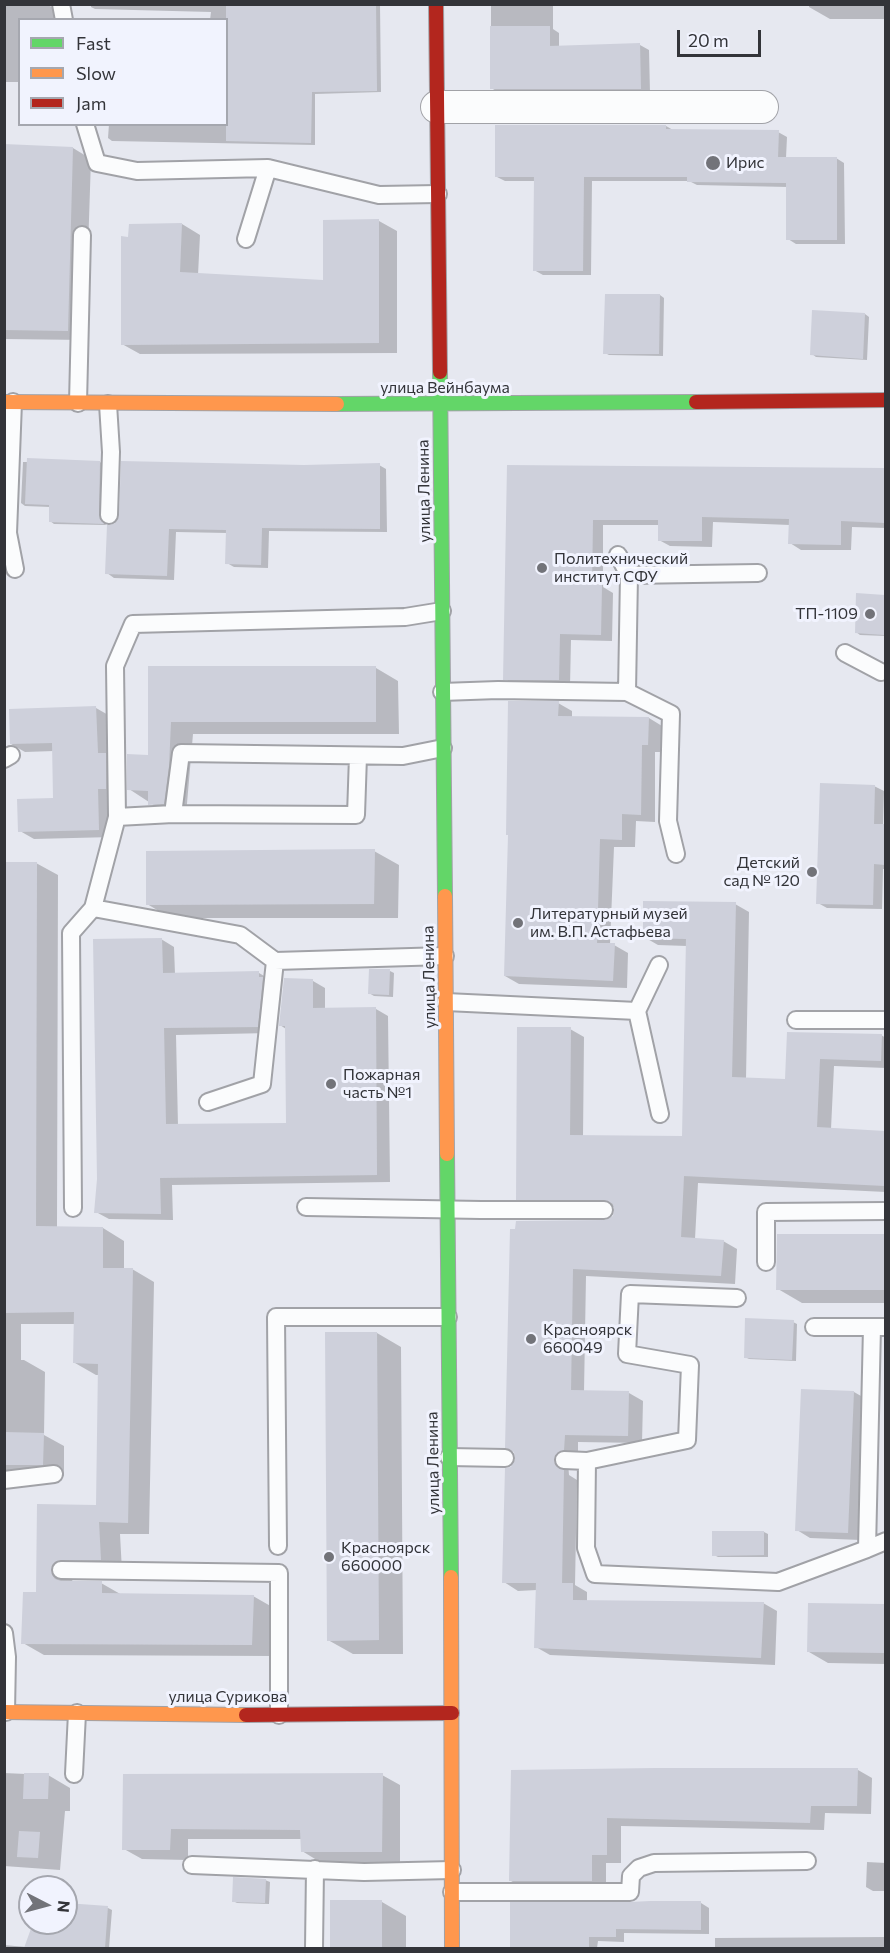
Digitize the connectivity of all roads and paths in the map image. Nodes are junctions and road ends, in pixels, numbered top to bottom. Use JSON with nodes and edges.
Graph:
{"nodes":[{"id":1,"x":436,"y":4,"type":"edge"},
{"id":2,"x":762,"y":106,"type":"dead end"},
{"id":3,"x":437,"y":107,"type":"junction"},
{"id":4,"x":86,"y":126,"type":"edge"},
{"id":5,"x":268,"y":168,"type":"junction"},
{"id":6,"x":438,"y":194,"type":"junction"},
{"id":7,"x":82,"y":235,"type":"dead end"},
{"id":8,"x":246,"y":239,"type":"dead end"},
{"id":9,"x":885,"y":400,"type":"edge"},
{"id":10,"x":9,"y":402,"type":"edge"},
{"id":11,"x":78,"y":403,"type":"junction"},
{"id":12,"x":108,"y":404,"type":"junction"},
{"id":13,"x":440,"y":405,"type":"junction"},
{"id":14,"x":110,"y":515,"type":"dead end"},
{"id":15,"x":6,"y":533,"type":"edge"},
{"id":16,"x":618,"y":555,"type":"dead end"},
{"id":17,"x":15,"y":569,"type":"dead end"},
{"id":18,"x":759,"y":573,"type":"dead end"},
{"id":19,"x":629,"y":574,"type":"junction"},
{"id":20,"x":442,"y":611,"type":"junction"},
{"id":21,"x":845,"y":653,"type":"dead end"},
{"id":22,"x":884,"y":671,"type":"edge"},
{"id":23,"x":442,"y":692,"type":"junction"},
{"id":24,"x":627,"y":692,"type":"junction"},
{"id":25,"x":443,"y":748,"type":"junction"},
{"id":26,"x":358,"y":756,"type":"junction"},
{"id":27,"x":173,"y":814,"type":"junction"},
{"id":28,"x":117,"y":817,"type":"junction"},
{"id":29,"x":676,"y":854,"type":"dead end"},
{"id":30,"x":93,"y":908,"type":"junction"},
{"id":31,"x":445,"y":956,"type":"junction"},
{"id":32,"x":274,"y":961,"type":"junction"},
{"id":33,"x":658,"y":965,"type":"dead end"},
{"id":34,"x":446,"y":1002,"type":"junction"},
{"id":35,"x":637,"y":1011,"type":"junction"},
{"id":36,"x":796,"y":1020,"type":"dead end"},
{"id":37,"x":885,"y":1020,"type":"edge"},
{"id":38,"x":208,"y":1102,"type":"dead end"},
{"id":39,"x":660,"y":1114,"type":"dead end"},
{"id":40,"x":306,"y":1207,"type":"dead end"},
{"id":41,"x":73,"y":1208,"type":"dead end"},
{"id":42,"x":447,"y":1209,"type":"junction"},
{"id":43,"x":604,"y":1210,"type":"dead end"},
{"id":44,"x":885,"y":1211,"type":"edge"},
{"id":45,"x":766,"y":1262,"type":"dead end"},
{"id":46,"x":737,"y":1298,"type":"dead end"},
{"id":47,"x":448,"y":1317,"type":"junction"},
{"id":48,"x":814,"y":1327,"type":"dead end"},
{"id":49,"x":879,"y":1327,"type":"edge"},
{"id":50,"x":449,"y":1457,"type":"junction"},
{"id":51,"x":505,"y":1458,"type":"dead end"},
{"id":52,"x":564,"y":1460,"type":"dead end"},
{"id":53,"x":587,"y":1461,"type":"junction"},
{"id":54,"x":54,"y":1474,"type":"dead end"},
{"id":55,"x":4,"y":1480,"type":"edge"},
{"id":56,"x":885,"y":1541,"type":"edge"},
{"id":57,"x":278,"y":1546,"type":"dead end"},
{"id":58,"x":867,"y":1548,"type":"junction"},
{"id":59,"x":61,"y":1570,"type":"dead end"},
{"id":60,"x":4,"y":1633,"type":"edge"},
{"id":61,"x":5,"y":1712,"type":"edge"},
{"id":62,"x":77,"y":1713,"type":"junction"},
{"id":63,"x":452,"y":1713,"type":"junction"},
{"id":64,"x":279,"y":1714,"type":"junction"},
{"id":65,"x":74,"y":1774,"type":"dead end"},
{"id":66,"x":807,"y":1861,"type":"dead end"},
{"id":67,"x":192,"y":1865,"type":"dead end"},
{"id":68,"x":315,"y":1869,"type":"junction"},
{"id":69,"x":452,"y":1870,"type":"junction"},
{"id":70,"x":452,"y":1892,"type":"junction"},
{"id":71,"x":314,"y":1948,"type":"edge"},
{"id":72,"x":452,"y":1948,"type":"edge"}],
"edges":[{"from":1,"to":3,"type":"main road","name":"улица Ленина"},
{"from":2,"to":3,"type":"street"},
{"from":3,"to":6,"type":"main road","name":"улица Ленина"},
{"from":4,"to":5,"type":"lane"},
{"from":5,"to":6,"type":"lane"},
{"from":5,"to":8,"type":"lane"},
{"from":6,"to":13,"type":"main road","name":"улица Ленина"},
{"from":7,"to":11,"type":"lane"},
{"from":9,"to":13,"type":"main road","name":"улица Вейнбаума"},
{"from":10,"to":11,"type":"main road","name":"улица Вейнбаума"},
{"from":10,"to":15,"type":"lane"},
{"from":11,"to":12,"type":"main road","name":"улица Вейнбаума"},
{"from":12,"to":13,"type":"main road","name":"улица Вейнбаума"},
{"from":12,"to":14,"type":"lane"},
{"from":13,"to":20,"type":"main road","name":"улица Ленина"},
{"from":15,"to":17,"type":"lane"},
{"from":16,"to":19,"type":"lane"},
{"from":18,"to":19,"type":"lane"},
{"from":19,"to":24,"type":"lane"},
{"from":20,"to":23,"type":"main road","name":"улица Ленина"},
{"from":20,"to":28,"type":"lane"},
{"from":21,"to":22,"type":"lane"},
{"from":23,"to":24,"type":"lane"},
{"from":23,"to":25,"type":"main road","name":"улица Ленина"},
{"from":24,"to":29,"type":"lane"},
{"from":25,"to":26,"type":"lane"},
{"from":25,"to":31,"type":"main road","name":"улица Ленина"},
{"from":26,"to":27,"type":"lane"},
{"from":26,"to":27,"type":"lane"},
{"from":27,"to":28,"type":"lane"},
{"from":28,"to":30,"type":"lane"},
{"from":30,"to":32,"type":"lane"},
{"from":30,"to":41,"type":"lane"},
{"from":31,"to":32,"type":"lane"},
{"from":31,"to":34,"type":"main road","name":"улица Ленина"},
{"from":32,"to":38,"type":"lane"},
{"from":33,"to":35,"type":"lane"},
{"from":34,"to":35,"type":"lane"},
{"from":34,"to":42,"type":"main road","name":"улица Ленина"},
{"from":35,"to":39,"type":"lane"},
{"from":36,"to":37,"type":"lane"},
{"from":40,"to":42,"type":"lane"},
{"from":42,"to":43,"type":"lane"},
{"from":42,"to":47,"type":"main road","name":"улица Ленина"},
{"from":44,"to":45,"type":"lane"},
{"from":46,"to":53,"type":"lane"},
{"from":47,"to":50,"type":"main road","name":"улица Ленина"},
{"from":47,"to":57,"type":"lane"},
{"from":48,"to":49,"type":"lane"},
{"from":49,"to":58,"type":"lane"},
{"from":50,"to":51,"type":"lane"},
{"from":50,"to":63,"type":"main road","name":"улица Ленина"},
{"from":52,"to":53,"type":"lane"},
{"from":53,"to":58,"type":"lane"},
{"from":54,"to":55,"type":"lane"},
{"from":56,"to":58,"type":"lane"},
{"from":59,"to":64,"type":"lane"},
{"from":60,"to":61,"type":"lane"},
{"from":61,"to":62,"type":"main road","name":"улица Сурикова"},
{"from":62,"to":64,"type":"main road","name":"улица Сурикова"},
{"from":62,"to":65,"type":"lane"},
{"from":63,"to":64,"type":"main road","name":"улица Сурикова"},
{"from":63,"to":69,"type":"main road","name":"улица Ленина"},
{"from":66,"to":70,"type":"lane"},
{"from":67,"to":68,"type":"lane"},
{"from":68,"to":69,"type":"lane"},
{"from":68,"to":71,"type":"lane"},
{"from":69,"to":70,"type":"main road","name":"улица Ленина"},
{"from":70,"to":72,"type":"main road","name":"улица Ленина"}]}
